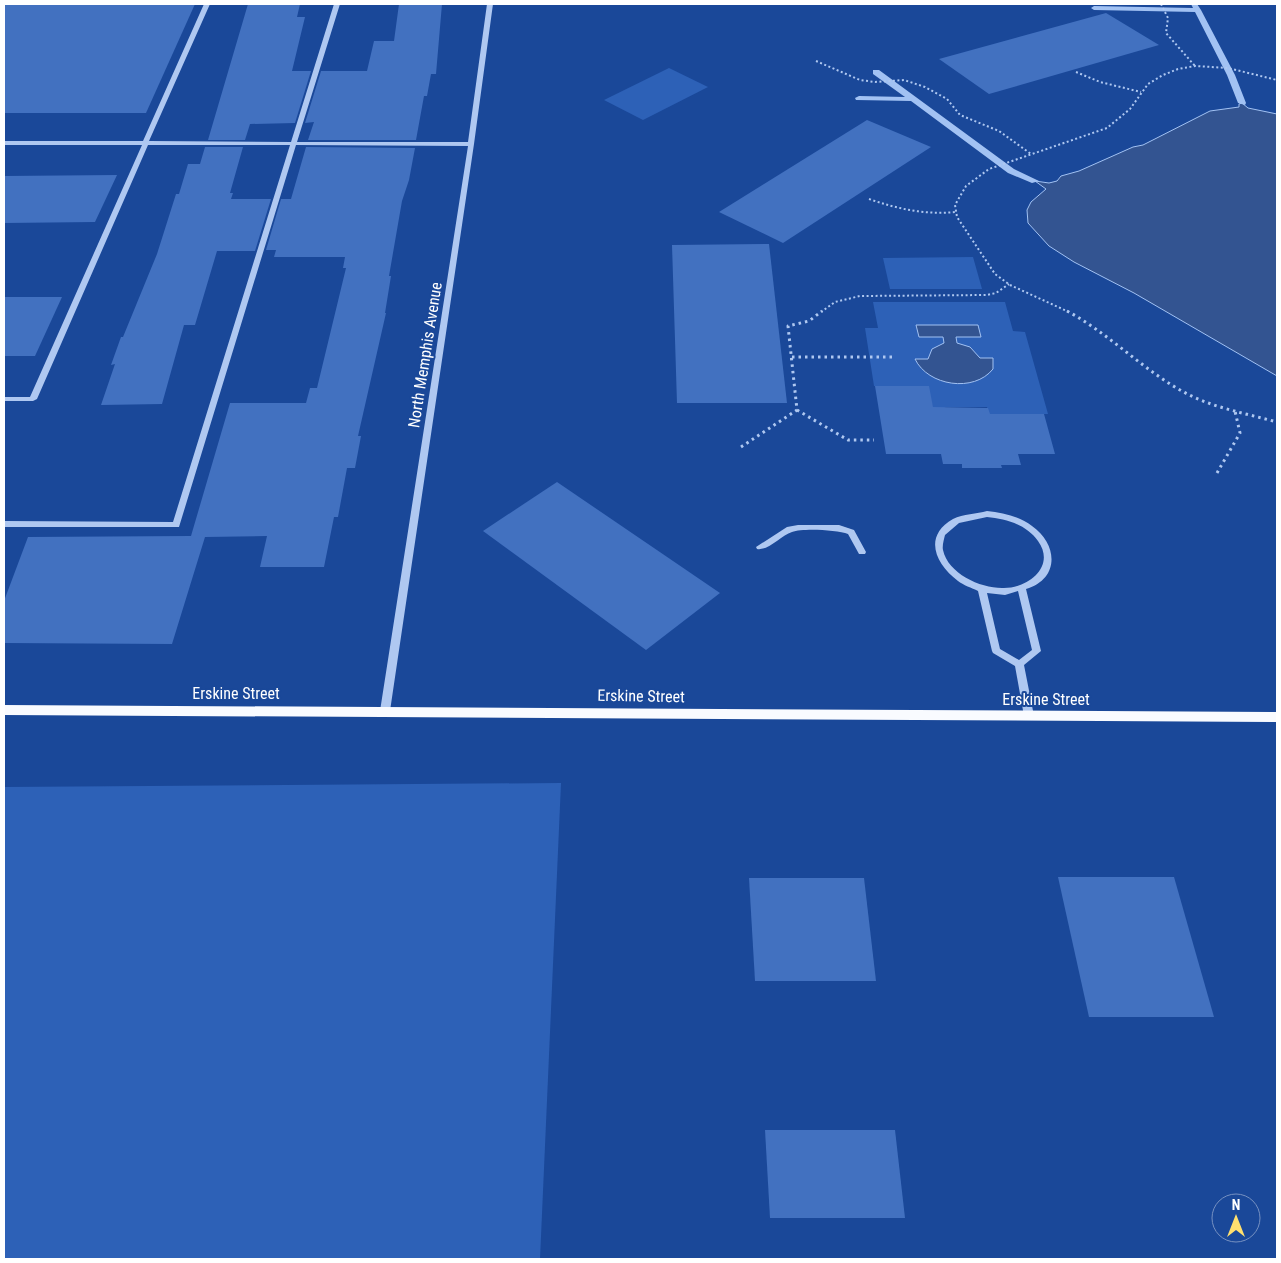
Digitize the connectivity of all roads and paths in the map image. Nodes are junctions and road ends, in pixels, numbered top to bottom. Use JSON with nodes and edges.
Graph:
{"nodes":[{"id":1,"x":207,"y":4,"type":"edge"},
{"id":2,"x":337,"y":4,"type":"edge"},
{"id":3,"x":490,"y":4,"type":"edge"},
{"id":4,"x":1161,"y":4,"type":"edge"},
{"id":5,"x":816,"y":61,"type":"dead end"},
{"id":6,"x":1195,"y":66,"type":"junction"},
{"id":7,"x":1076,"y":72,"type":"dead end"},
{"id":8,"x":1277,"y":80,"type":"edge"},
{"id":9,"x":1142,"y":92,"type":"junction"},
{"id":10,"x":4,"y":144,"type":"edge"},
{"id":11,"x":146,"y":144,"type":"junction"},
{"id":12,"x":294,"y":144,"type":"junction"},
{"id":13,"x":471,"y":144,"type":"junction"},
{"id":14,"x":1032,"y":154,"type":"junction"},
{"id":15,"x":869,"y":199,"type":"dead end"},
{"id":16,"x":955,"y":212,"type":"junction"},
{"id":17,"x":1009,"y":284,"type":"junction"},
{"id":18,"x":792,"y":357,"type":"junction"},
{"id":19,"x":895,"y":357,"type":"dead end"},
{"id":20,"x":4,"y":398,"type":"edge"},
{"id":21,"x":797,"y":410,"type":"junction"},
{"id":22,"x":1235,"y":411,"type":"junction"},
{"id":23,"x":1277,"y":422,"type":"edge"},
{"id":24,"x":874,"y":440,"type":"dead end"},
{"id":25,"x":741,"y":447,"type":"dead end"},
{"id":26,"x":1217,"y":473,"type":"dead end"},
{"id":27,"x":4,"y":524,"type":"edge"},
{"id":28,"x":760,"y":548,"type":"dead end"},
{"id":29,"x":862,"y":552,"type":"dead end"},
{"id":30,"x":982,"y":588,"type":"junction"},
{"id":31,"x":1021,"y":588,"type":"junction"},
{"id":32,"x":1019,"y":664,"type":"junction"},
{"id":33,"x":4,"y":710,"type":"edge"},
{"id":34,"x":385,"y":711,"type":"junction"},
{"id":35,"x":1029,"y":716,"type":"junction"},
{"id":36,"x":1277,"y":717,"type":"edge"}],
"edges":[{"from":1,"to":11,"type":"street"},
{"from":2,"to":12,"type":"street"},
{"from":3,"to":13,"type":"street","name":"North Memphis Avenue"},
{"from":4,"to":6,"type":"path"},
{"from":5,"to":14,"type":"path"},
{"from":6,"to":8,"type":"path"},
{"from":6,"to":9,"type":"path"},
{"from":7,"to":9,"type":"path"},
{"from":9,"to":14,"type":"path"},
{"from":10,"to":11,"type":"street"},
{"from":11,"to":12,"type":"street"},
{"from":11,"to":20,"type":"street"},
{"from":12,"to":13,"type":"street"},
{"from":12,"to":27,"type":"street"},
{"from":13,"to":34,"type":"street","name":"North Memphis Avenue"},
{"from":14,"to":16,"type":"path"},
{"from":15,"to":16,"type":"path"},
{"from":16,"to":17,"type":"path"},
{"from":17,"to":18,"type":"path"},
{"from":17,"to":22,"type":"path"},
{"from":18,"to":19,"type":"path"},
{"from":18,"to":21,"type":"path"},
{"from":21,"to":24,"type":"path"},
{"from":21,"to":25,"type":"path"},
{"from":22,"to":23,"type":"path"},
{"from":22,"to":26,"type":"path"},
{"from":28,"to":29,"type":"lane"},
{"from":30,"to":31,"type":"street"},
{"from":30,"to":31,"type":"street"},
{"from":30,"to":32,"type":"street"},
{"from":31,"to":32,"type":"street"},
{"from":32,"to":35,"type":"street"},
{"from":33,"to":34,"type":"main road","name":"Erskine Street"},
{"from":34,"to":35,"type":"main road","name":"Erskine Street"},
{"from":35,"to":36,"type":"main road","name":"Erskine Street"}]}
